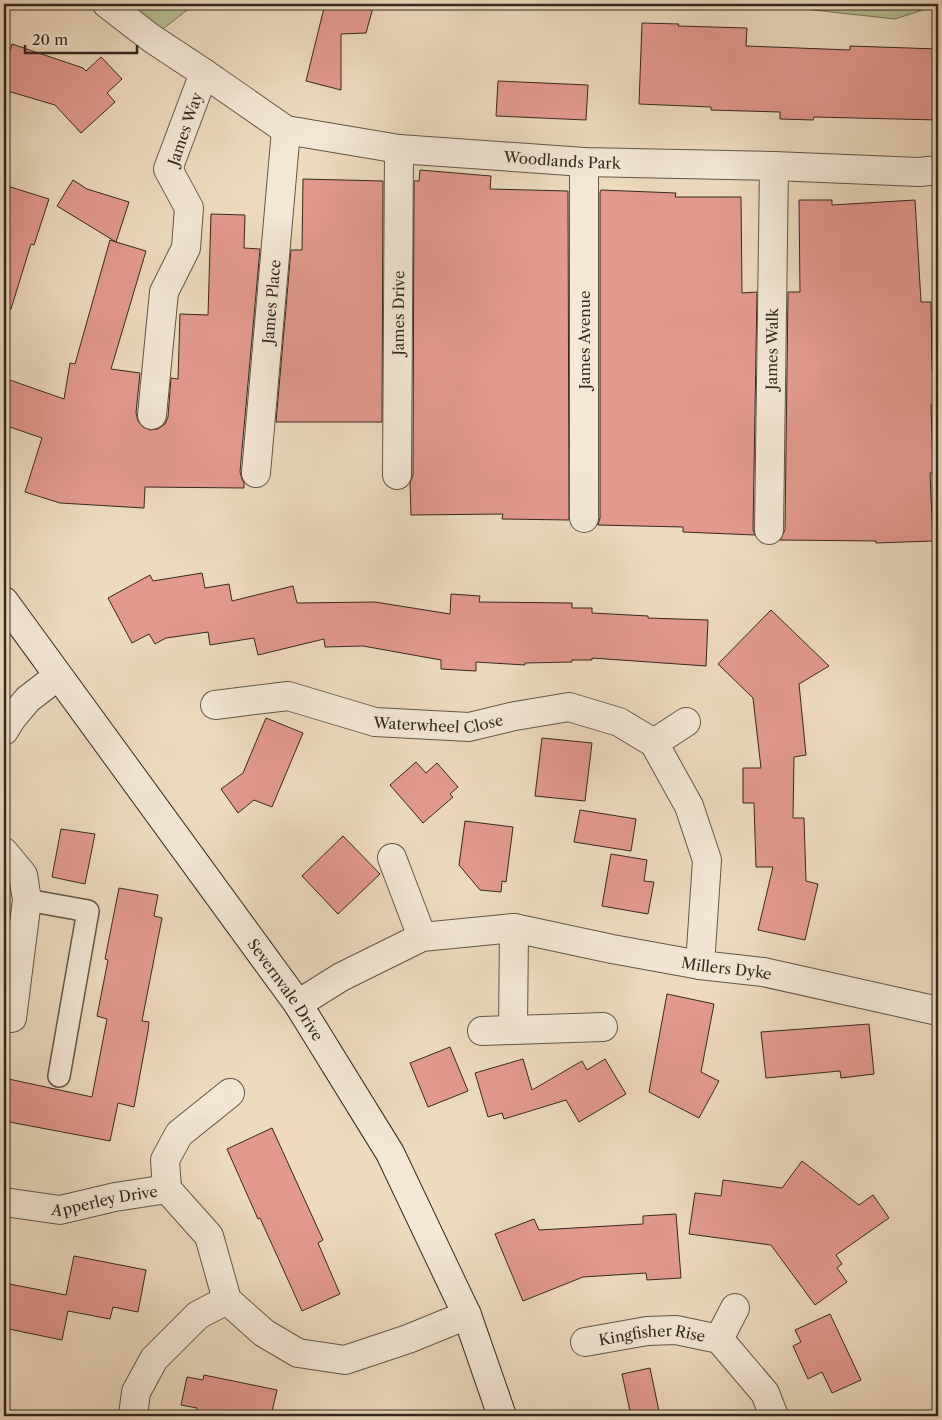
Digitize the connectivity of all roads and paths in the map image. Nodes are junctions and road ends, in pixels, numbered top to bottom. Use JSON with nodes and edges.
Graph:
{"nodes":[{"id":1,"x":107,"y":4,"type":"edge"},
{"id":2,"x":204,"y":73,"type":"junction"},
{"id":3,"x":286,"y":130,"type":"junction"},
{"id":4,"x":400,"y":149,"type":"junction"},
{"id":5,"x":584,"y":162,"type":"junction"},
{"id":6,"x":774,"y":166,"type":"junction"},
{"id":7,"x":938,"y":170,"type":"edge"},
{"id":8,"x":152,"y":415,"type":"dead end"},
{"id":9,"x":256,"y":473,"type":"dead end"},
{"id":10,"x":397,"y":475,"type":"dead end"},
{"id":11,"x":584,"y":518,"type":"dead end"},
{"id":12,"x":769,"y":530,"type":"dead end"},
{"id":13,"x":4,"y":601,"type":"edge"},
{"id":14,"x":58,"y":676,"type":"junction"},
{"id":15,"x":215,"y":704,"type":"dead end"},
{"id":16,"x":686,"y":722,"type":"dead end"},
{"id":17,"x":4,"y":732,"type":"edge"},
{"id":18,"x":654,"y":743,"type":"junction"},
{"id":19,"x":4,"y":852,"type":"edge"},
{"id":20,"x":392,"y":858,"type":"dead end"},
{"id":21,"x":27,"y":900,"type":"junction"},
{"id":22,"x":514,"y":928,"type":"junction"},
{"id":23,"x":422,"y":937,"type":"junction"},
{"id":24,"x":700,"y":965,"type":"junction"},
{"id":25,"x":298,"y":1004,"type":"junction"},
{"id":26,"x":938,"y":1011,"type":"edge"},
{"id":27,"x":12,"y":1018,"type":"dead end"},
{"id":28,"x":603,"y":1027,"type":"dead end"},
{"id":29,"x":513,"y":1030,"type":"junction"},
{"id":30,"x":482,"y":1031,"type":"dead end"},
{"id":31,"x":59,"y":1076,"type":"dead end"},
{"id":32,"x":230,"y":1093,"type":"dead end"},
{"id":33,"x":167,"y":1189,"type":"junction"},
{"id":34,"x":4,"y":1202,"type":"edge"},
{"id":35,"x":228,"y":1300,"type":"junction"},
{"id":36,"x":735,"y":1308,"type":"dead end"},
{"id":37,"x":467,"y":1315,"type":"junction"},
{"id":38,"x":719,"y":1339,"type":"junction"},
{"id":39,"x":585,"y":1342,"type":"dead end"},
{"id":40,"x":133,"y":1416,"type":"edge"},
{"id":41,"x":502,"y":1416,"type":"edge"},
{"id":42,"x":774,"y":1416,"type":"edge"}],
"edges":[{"from":1,"to":2,"type":"street","name":"James Way"},
{"from":2,"to":3,"type":"street","name":"Woodlands Park"},
{"from":2,"to":8,"type":"street","name":"James Way"},
{"from":3,"to":4,"type":"street","name":"Woodlands Park"},
{"from":3,"to":9,"type":"street","name":"James Place"},
{"from":4,"to":5,"type":"street","name":"Woodlands Park"},
{"from":4,"to":10,"type":"street","name":"James Drive"},
{"from":5,"to":6,"type":"street","name":"Woodlands Park"},
{"from":5,"to":11,"type":"street","name":"James Avenue"},
{"from":6,"to":7,"type":"street","name":"Woodlands Park"},
{"from":6,"to":12,"type":"street","name":"James Walk"},
{"from":13,"to":14,"type":"street","name":"Severnvale Drive"},
{"from":14,"to":17,"type":"street"},
{"from":14,"to":25,"type":"street","name":"Severnvale Drive"},
{"from":15,"to":18,"type":"street","name":"Waterwheel Close"},
{"from":16,"to":18,"type":"street"},
{"from":18,"to":24,"type":"street","name":"Waterwheel Close"},
{"from":19,"to":21,"type":"street"},
{"from":20,"to":23,"type":"street"},
{"from":21,"to":27,"type":"street"},
{"from":21,"to":31,"type":"lane"},
{"from":22,"to":23,"type":"street","name":"Millers Dyke"},
{"from":22,"to":24,"type":"street","name":"Millers Dyke"},
{"from":22,"to":29,"type":"street"},
{"from":23,"to":25,"type":"street","name":"Millers Dyke"},
{"from":24,"to":26,"type":"street","name":"Millers Dyke"},
{"from":25,"to":37,"type":"street","name":"Severnvale Drive"},
{"from":28,"to":29,"type":"street"},
{"from":29,"to":30,"type":"street"},
{"from":32,"to":33,"type":"street"},
{"from":33,"to":34,"type":"street","name":"Apperley Drive"},
{"from":33,"to":35,"type":"street","name":"Apperley Drive"},
{"from":35,"to":37,"type":"street"},
{"from":35,"to":40,"type":"street"},
{"from":36,"to":38,"type":"street","name":"Kingfisher Rise"},
{"from":37,"to":41,"type":"street","name":"Severnvale Drive"},
{"from":38,"to":39,"type":"street","name":"Kingfisher Rise"},
{"from":38,"to":42,"type":"street","name":"Kingfisher Rise"}]}
